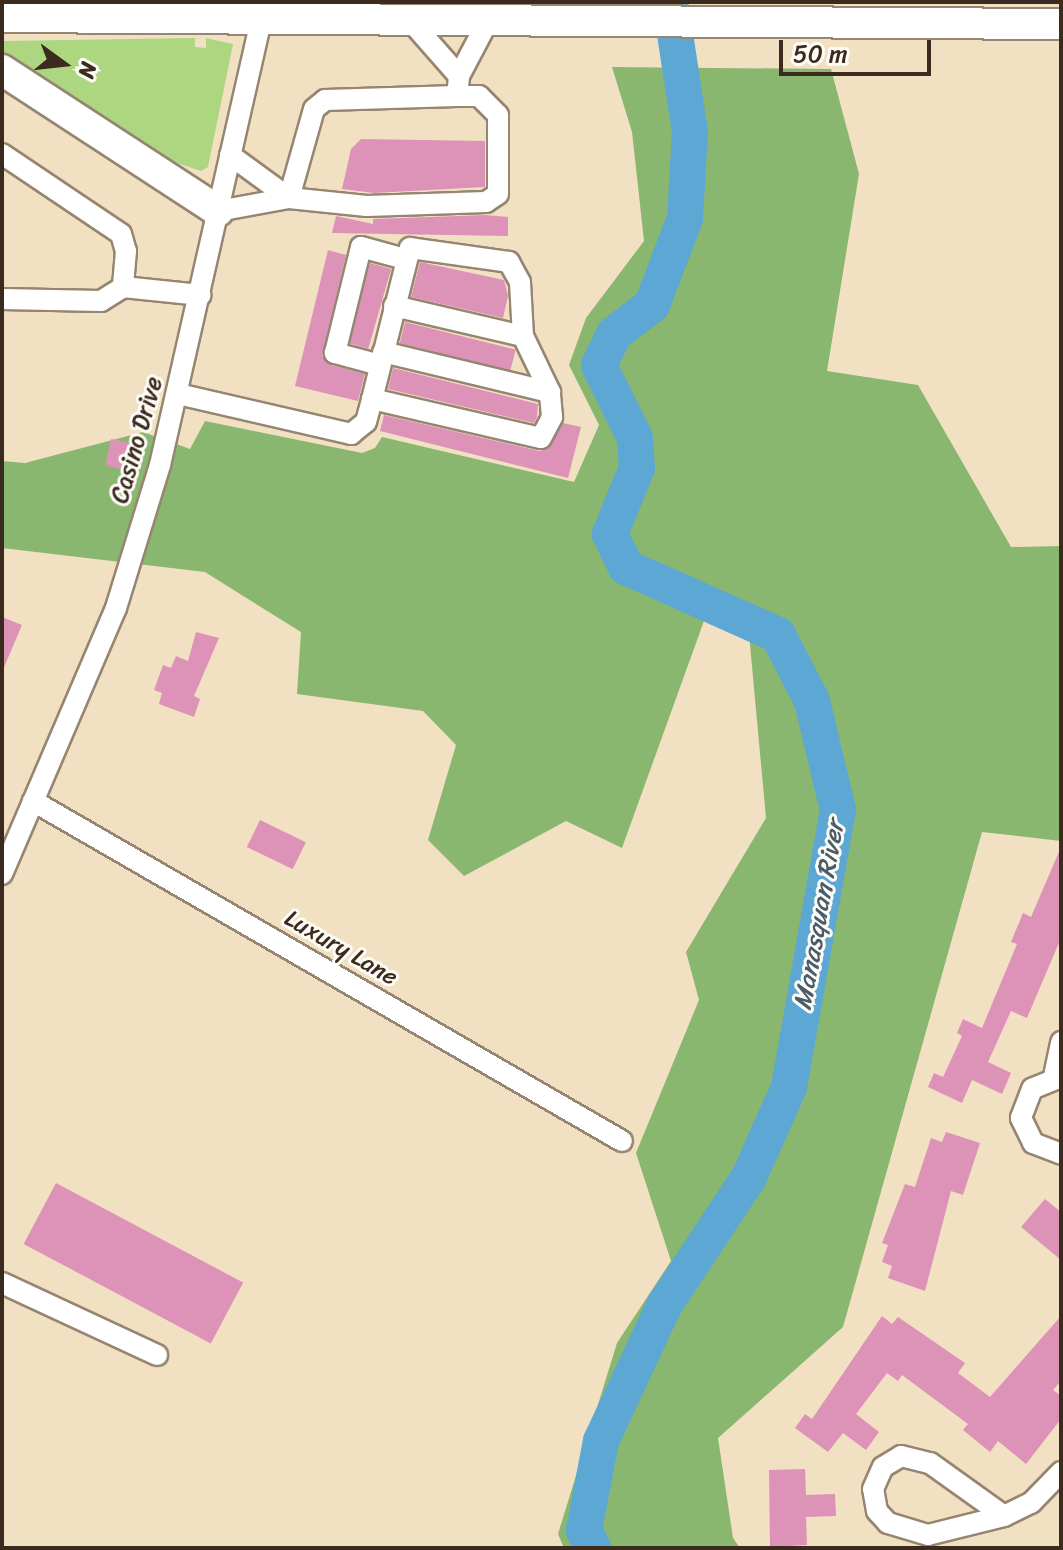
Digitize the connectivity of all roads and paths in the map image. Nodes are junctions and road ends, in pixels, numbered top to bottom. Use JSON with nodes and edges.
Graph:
{"nodes":[{"id":1,"x":263,"y":10,"type":"edge"},
{"id":2,"x":2,"y":17,"type":"edge"},
{"id":3,"x":408,"y":18,"type":"junction"},
{"id":4,"x":489,"y":19,"type":"junction"},
{"id":5,"x":1061,"y":24,"type":"edge"},
{"id":6,"x":2,"y":70,"type":"edge"},
{"id":7,"x":458,"y":86,"type":"junction"},
{"id":8,"x":2,"y":154,"type":"edge"},
{"id":9,"x":230,"y":155,"type":"junction"},
{"id":10,"x":289,"y":198,"type":"junction"},
{"id":11,"x":218,"y":211,"type":"junction"},
{"id":12,"x":405,"y":259,"type":"junction"},
{"id":13,"x":123,"y":287,"type":"junction"},
{"id":14,"x":201,"y":295,"type":"junction"},
{"id":15,"x":2,"y":299,"type":"edge"},
{"id":16,"x":394,"y":306,"type":"junction"},
{"id":17,"x":523,"y":336,"type":"junction"},
{"id":18,"x":381,"y":358,"type":"junction"},
{"id":19,"x":550,"y":392,"type":"junction"},
{"id":20,"x":178,"y":394,"type":"junction"},
{"id":21,"x":372,"y":399,"type":"junction"},
{"id":22,"x":33,"y":801,"type":"junction"},
{"id":23,"x":2,"y":874,"type":"edge"},
{"id":24,"x":1061,"y":1042,"type":"edge"},
{"id":25,"x":1058,"y":1076,"type":"edge"},
{"id":26,"x":622,"y":1141,"type":"dead end"},
{"id":27,"x":1061,"y":1154,"type":"edge"},
{"id":28,"x":2,"y":1283,"type":"edge"},
{"id":29,"x":157,"y":1355,"type":"dead end"},
{"id":30,"x":1061,"y":1472,"type":"edge"},
{"id":31,"x":1004,"y":1516,"type":"junction"}],
"edges":[{"from":1,"to":2,"type":"highway"},
{"from":1,"to":3,"type":"highway"},
{"from":1,"to":9,"type":"street","name":"Casino Drive"},
{"from":3,"to":4,"type":"highway"},
{"from":3,"to":7,"type":"street"},
{"from":4,"to":5,"type":"highway"},
{"from":4,"to":7,"type":"street"},
{"from":6,"to":11,"type":"highway"},
{"from":7,"to":10,"type":"street"},
{"from":7,"to":10,"type":"street"},
{"from":8,"to":13,"type":"street"},
{"from":9,"to":10,"type":"street"},
{"from":9,"to":11,"type":"street","name":"Casino Drive"},
{"from":10,"to":11,"type":"street"},
{"from":11,"to":14,"type":"street","name":"Casino Drive"},
{"from":12,"to":16,"type":"street"},
{"from":12,"to":17,"type":"street"},
{"from":12,"to":18,"type":"street"},
{"from":13,"to":14,"type":"street"},
{"from":13,"to":15,"type":"street"},
{"from":14,"to":20,"type":"street","name":"Casino Drive"},
{"from":16,"to":17,"type":"street"},
{"from":16,"to":18,"type":"street"},
{"from":17,"to":19,"type":"street"},
{"from":18,"to":19,"type":"street"},
{"from":18,"to":21,"type":"street"},
{"from":19,"to":21,"type":"street"},
{"from":20,"to":21,"type":"street"},
{"from":20,"to":22,"type":"street","name":"Casino Drive"},
{"from":22,"to":23,"type":"street","name":"Casino Drive"},
{"from":22,"to":26,"type":"street","name":"Luxury Lane"},
{"from":24,"to":25,"type":"street"},
{"from":25,"to":27,"type":"street"},
{"from":28,"to":29,"type":"street"},
{"from":30,"to":31,"type":"street"},
{"from":31,"to":31,"type":"street"}]}
